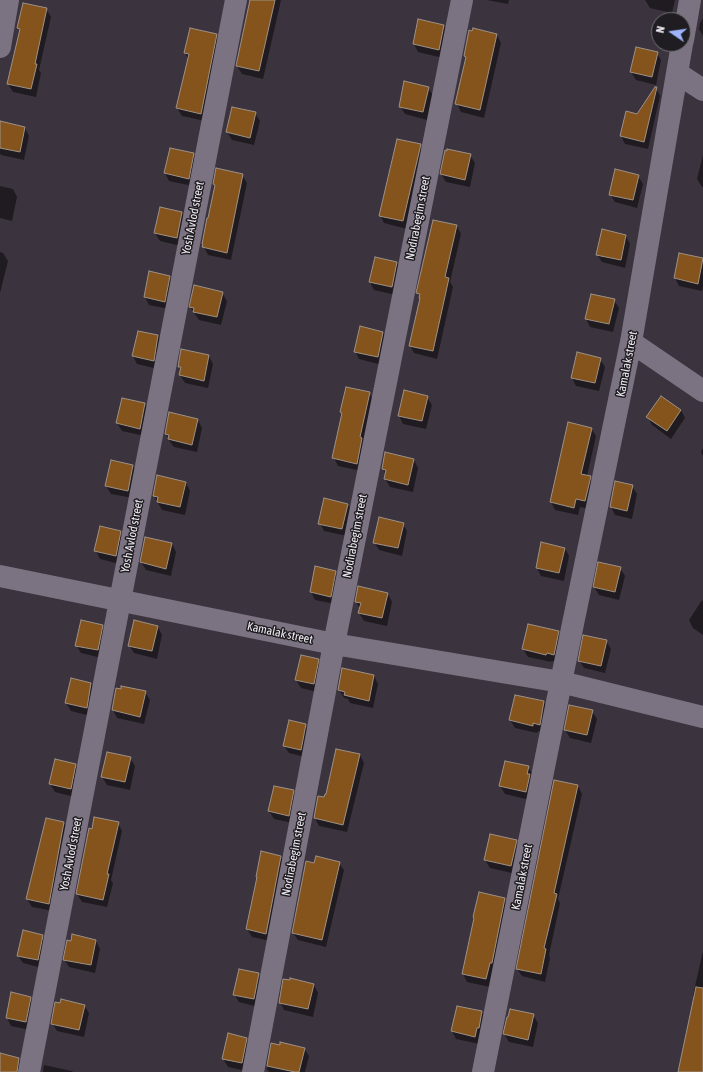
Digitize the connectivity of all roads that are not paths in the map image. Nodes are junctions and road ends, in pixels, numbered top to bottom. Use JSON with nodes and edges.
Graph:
{"nodes":[{"id":1,"x":8,"y":0,"type":"edge"},
{"id":2,"x":236,"y":0,"type":"edge"},
{"id":3,"x":462,"y":0,"type":"edge"},
{"id":4,"x":690,"y":0,"type":"edge"},
{"id":5,"x":688,"y":12,"type":"edge"},
{"id":6,"x":0,"y":46,"type":"edge"},
{"id":7,"x":681,"y":52,"type":"edge"},
{"id":8,"x":677,"y":73,"type":"junction"},
{"id":9,"x":703,"y":90,"type":"edge"},
{"id":10,"x":631,"y":342,"type":"junction"},
{"id":11,"x":703,"y":391,"type":"edge"},
{"id":12,"x":0,"y":576,"type":"edge"},
{"id":13,"x":119,"y":600,"type":"junction"},
{"id":14,"x":334,"y":644,"type":"junction"},
{"id":15,"x":561,"y":682,"type":"junction"},
{"id":16,"x":703,"y":717,"type":"edge"},
{"id":17,"x":29,"y":1072,"type":"edge"},
{"id":18,"x":253,"y":1072,"type":"edge"},
{"id":19,"x":483,"y":1072,"type":"edge"}],
"edges":[{"from":1,"to":6,"type":"street"},
{"from":2,"to":13,"type":"street","name":"Yosh Avlod street"},
{"from":3,"to":14,"type":"street","name":"Nodirabegim street"},
{"from":4,"to":5,"type":"street"},
{"from":7,"to":8,"type":"street","name":"Kamalak street"},
{"from":8,"to":9,"type":"street"},
{"from":8,"to":10,"type":"street","name":"Kamalak street"},
{"from":10,"to":11,"type":"street"},
{"from":10,"to":15,"type":"street","name":"Kamalak street"},
{"from":12,"to":13,"type":"street","name":"Kamalak street"},
{"from":13,"to":14,"type":"street","name":"Kamalak street"},
{"from":13,"to":17,"type":"street","name":"Yosh Avlod street"},
{"from":14,"to":15,"type":"street","name":"Kamalak street"},
{"from":14,"to":18,"type":"street","name":"Nodirabegim street"},
{"from":15,"to":16,"type":"street","name":"Kamalak street"},
{"from":15,"to":19,"type":"street","name":"Kamalak street"}]}
